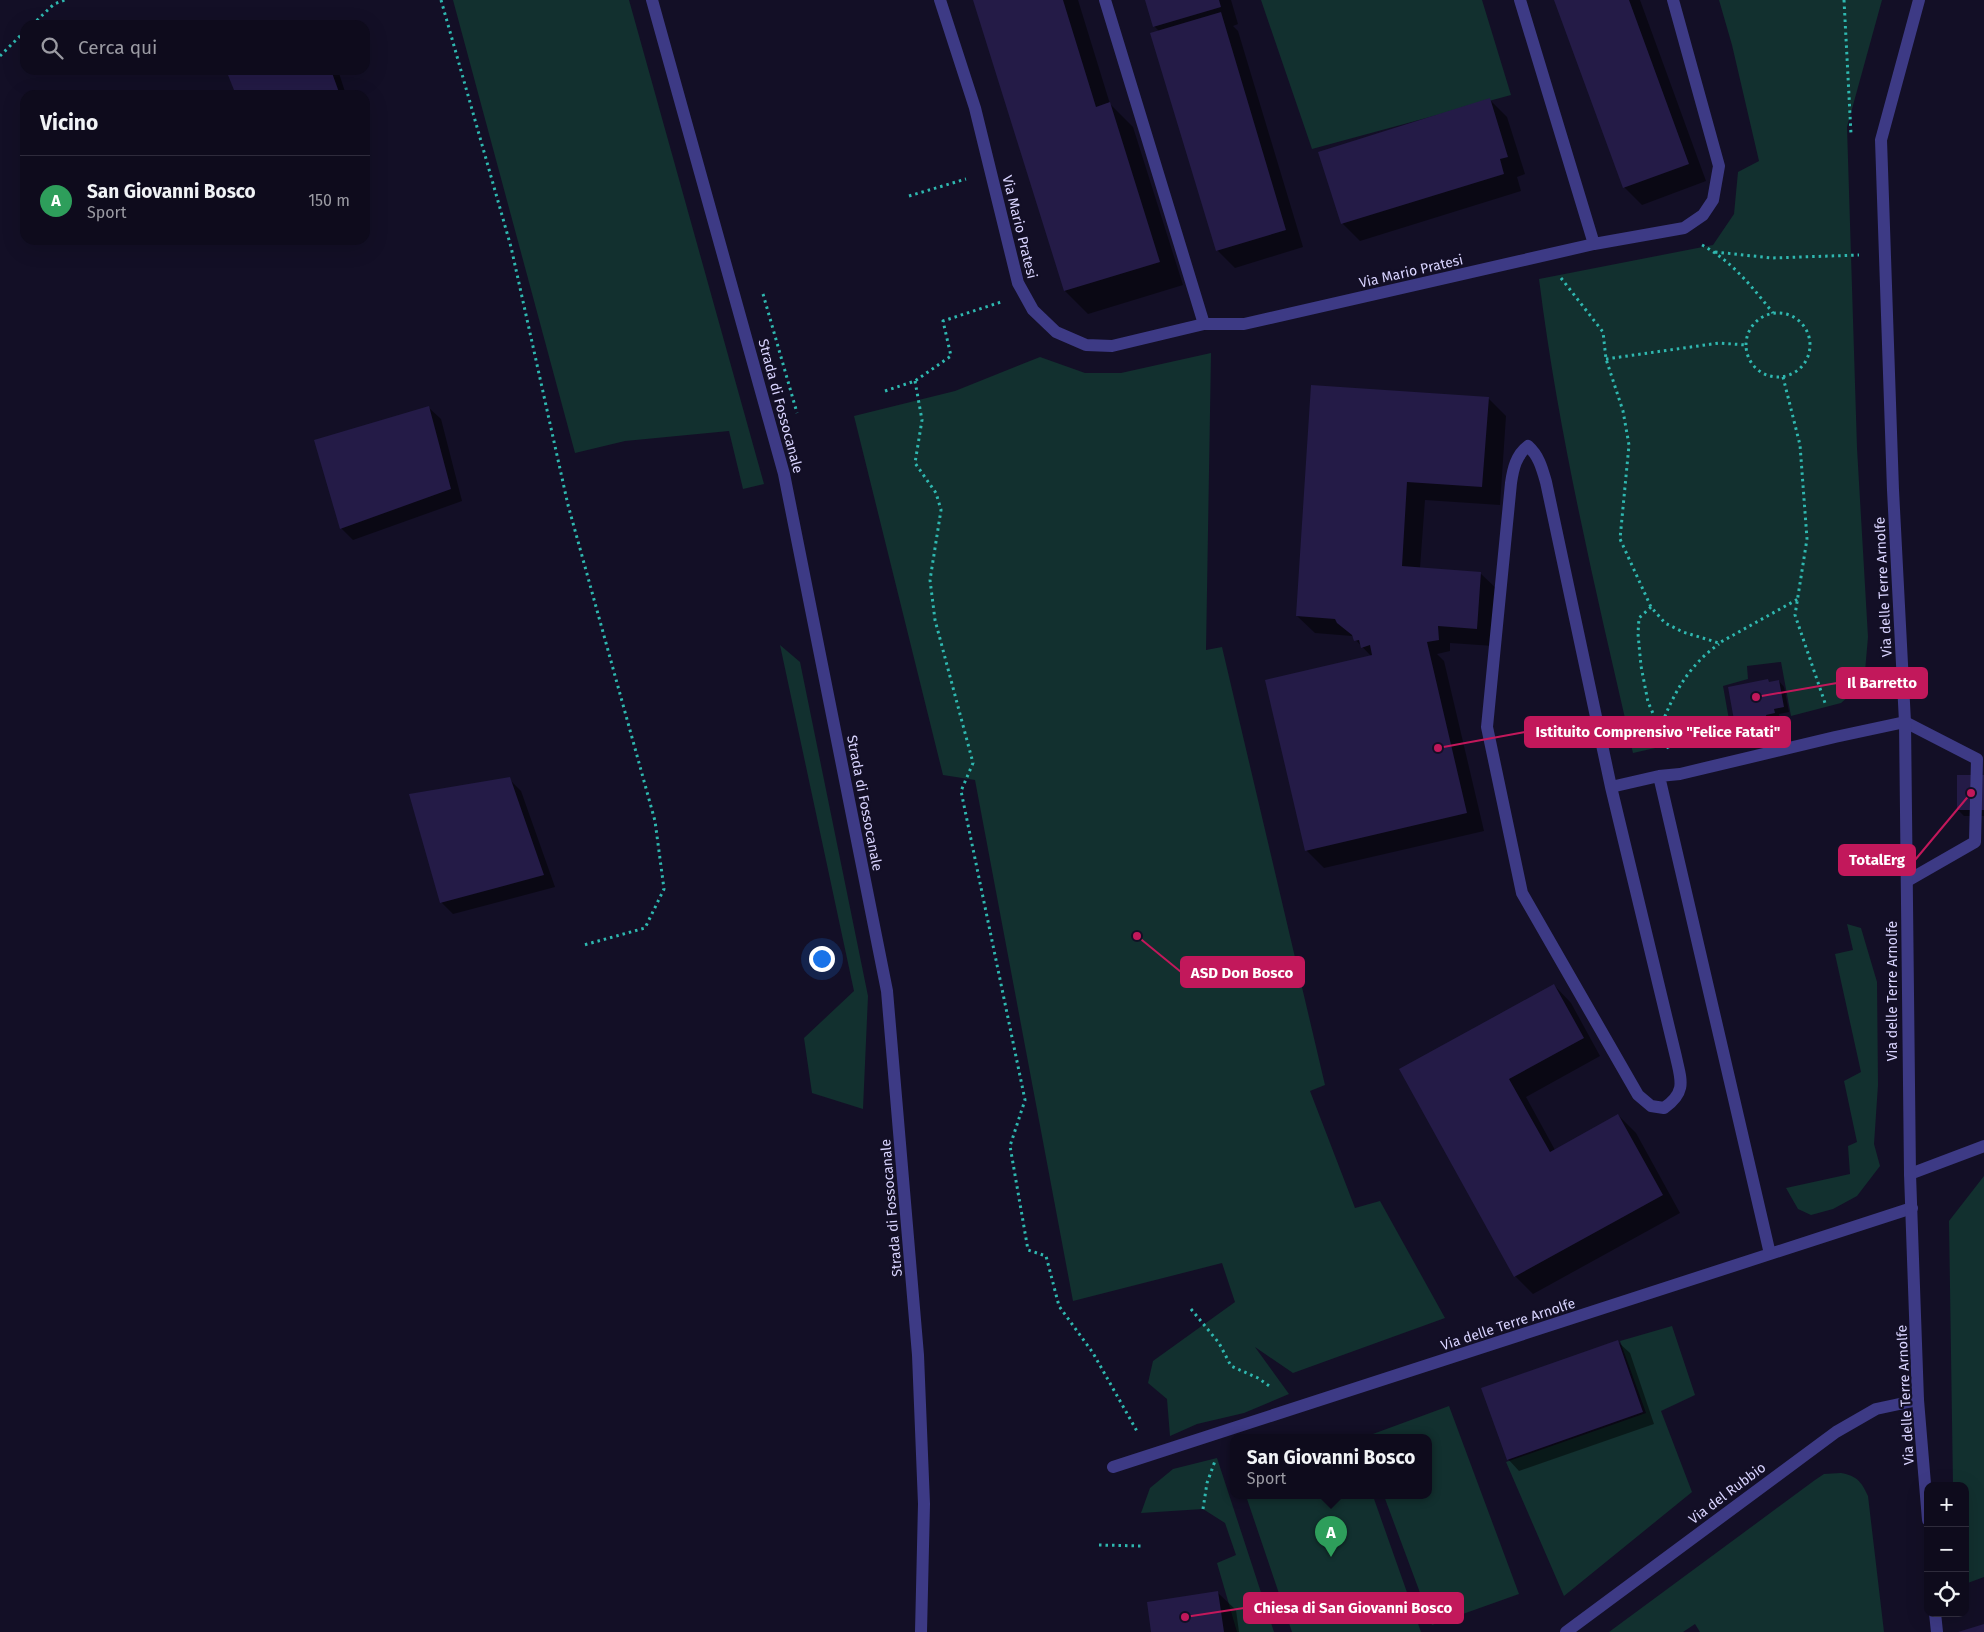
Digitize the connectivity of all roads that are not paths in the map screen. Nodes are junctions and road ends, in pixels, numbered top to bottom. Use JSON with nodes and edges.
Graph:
{"nodes":[{"id":1,"x":652,"y":0,"type":"edge"},
{"id":2,"x":940,"y":0,"type":"edge"},
{"id":3,"x":1105,"y":0,"type":"edge"},
{"id":4,"x":1520,"y":0,"type":"edge"},
{"id":5,"x":1673,"y":0,"type":"edge"},
{"id":6,"x":1919,"y":0,"type":"edge"},
{"id":7,"x":1594,"y":244,"type":"junction"},
{"id":8,"x":1204,"y":324,"type":"junction"},
{"id":9,"x":1905,"y":722,"type":"junction"},
{"id":10,"x":1659,"y":776,"type":"junction"},
{"id":11,"x":1611,"y":787,"type":"junction"},
{"id":12,"x":1907,"y":882,"type":"junction"},
{"id":13,"x":1984,"y":1146,"type":"edge"},
{"id":14,"x":1910,"y":1174,"type":"junction"},
{"id":15,"x":1912,"y":1208,"type":"junction"},
{"id":16,"x":1770,"y":1254,"type":"junction"},
{"id":17,"x":1918,"y":1400,"type":"junction"},
{"id":18,"x":1113,"y":1467,"type":"dead end"},
{"id":19,"x":1925,"y":1482,"type":"edge"},
{"id":20,"x":1935,"y":1617,"type":"edge"},
{"id":21,"x":921,"y":1632,"type":"edge"},
{"id":22,"x":1566,"y":1632,"type":"edge"},
{"id":23,"x":1937,"y":1632,"type":"edge"}],
"edges":[{"from":1,"to":21,"type":"street","name":"Strada di Fossocanale"},
{"from":2,"to":8,"type":"street","name":"Via Mario Pratesi"},
{"from":3,"to":8,"type":"street"},
{"from":4,"to":7,"type":"street"},
{"from":5,"to":7,"type":"street","name":"Via Mario Pratesi"},
{"from":6,"to":9,"type":"street","name":"Via delle Terre Arnolfe"},
{"from":7,"to":8,"type":"street","name":"Via Mario Pratesi"},
{"from":9,"to":10,"type":"street"},
{"from":9,"to":12,"type":"street","name":"Via delle Terre Arnolfe"},
{"from":9,"to":12,"type":"street"},
{"from":10,"to":11,"type":"street"},
{"from":10,"to":16,"type":"street"},
{"from":11,"to":11,"type":"street"},
{"from":12,"to":14,"type":"street","name":"Via delle Terre Arnolfe"},
{"from":13,"to":14,"type":"street"},
{"from":14,"to":15,"type":"street","name":"Via delle Terre Arnolfe"},
{"from":15,"to":16,"type":"street","name":"Via delle Terre Arnolfe"},
{"from":15,"to":17,"type":"street","name":"Via delle Terre Arnolfe"},
{"from":16,"to":18,"type":"street","name":"Via delle Terre Arnolfe"},
{"from":17,"to":19,"type":"street","name":"Via delle Terre Arnolfe"},
{"from":17,"to":22,"type":"street","name":"Via del Rubbio"},
{"from":20,"to":23,"type":"street"}]}
